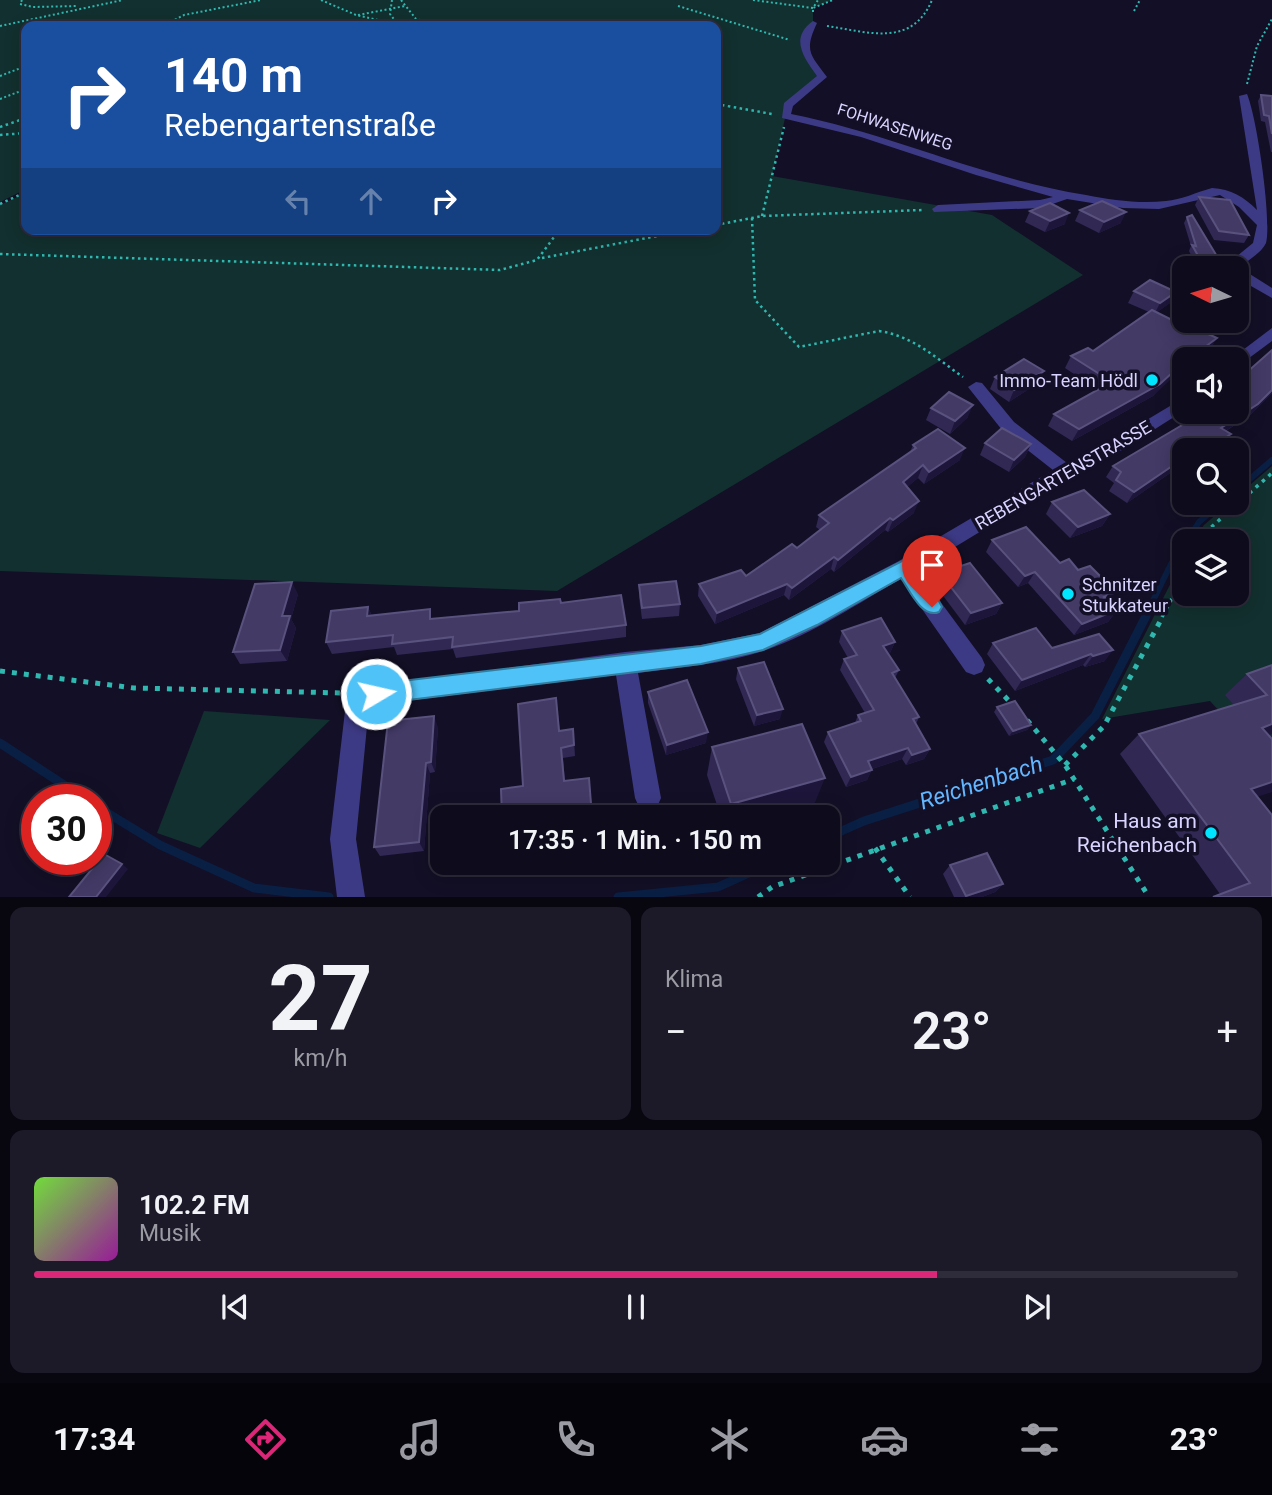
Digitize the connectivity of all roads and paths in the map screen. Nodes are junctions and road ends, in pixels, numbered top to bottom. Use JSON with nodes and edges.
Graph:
{"nodes":[{"id":1,"x":22,"y":0,"type":"edge"},
{"id":2,"x":121,"y":0,"type":"edge"},
{"id":3,"x":261,"y":0,"type":"edge"},
{"id":4,"x":321,"y":0,"type":"edge"},
{"id":5,"x":391,"y":0,"type":"edge"},
{"id":6,"x":401,"y":0,"type":"edge"},
{"id":7,"x":753,"y":0,"type":"edge"},
{"id":8,"x":818,"y":0,"type":"edge"},
{"id":9,"x":833,"y":0,"type":"edge"},
{"id":10,"x":932,"y":0,"type":"edge"},
{"id":11,"x":1140,"y":0,"type":"edge"},
{"id":12,"x":99,"y":4,"type":"junction"},
{"id":13,"x":407,"y":6,"type":"junction"},
{"id":14,"x":678,"y":6,"type":"dead end"},
{"id":15,"x":813,"y":8,"type":"junction"},
{"id":16,"x":391,"y":9,"type":"junction"},
{"id":17,"x":1134,"y":10,"type":"dead end"},
{"id":18,"x":356,"y":15,"type":"junction"},
{"id":19,"x":1272,"y":19,"type":"edge"},
{"id":20,"x":21,"y":21,"type":"edge"},
{"id":21,"x":22,"y":21,"type":"edge"},
{"id":22,"x":173,"y":21,"type":"edge"},
{"id":23,"x":388,"y":21,"type":"edge"},
{"id":24,"x":396,"y":21,"type":"edge"},
{"id":25,"x":424,"y":21,"type":"edge"},
{"id":26,"x":813,"y":23,"type":"junction"},
{"id":27,"x":0,"y":26,"type":"edge"},
{"id":28,"x":802,"y":43,"type":"junction"},
{"id":29,"x":21,"y":68,"type":"edge"},
{"id":30,"x":0,"y":76,"type":"edge"},
{"id":31,"x":21,"y":91,"type":"edge"},
{"id":32,"x":1244,"y":96,"type":"joint"},
{"id":33,"x":0,"y":99,"type":"edge"},
{"id":34,"x":721,"y":105,"type":"edge"},
{"id":35,"x":786,"y":116,"type":"junction"},
{"id":36,"x":21,"y":120,"type":"edge"},
{"id":37,"x":0,"y":127,"type":"edge"},
{"id":38,"x":21,"y":133,"type":"edge"},
{"id":39,"x":0,"y":135,"type":"edge"},
{"id":40,"x":21,"y":194,"type":"edge"},
{"id":41,"x":1065,"y":197,"type":"junction"},
{"id":42,"x":0,"y":204,"type":"edge"},
{"id":43,"x":938,"y":209,"type":"joint"},
{"id":44,"x":762,"y":216,"type":"junction"},
{"id":45,"x":752,"y":218,"type":"junction"},
{"id":46,"x":721,"y":224,"type":"edge"},
{"id":47,"x":1263,"y":224,"type":"junction"},
{"id":48,"x":556,"y":235,"type":"edge"},
{"id":49,"x":663,"y":235,"type":"edge"},
{"id":50,"x":0,"y":254,"type":"edge"},
{"id":51,"x":542,"y":258,"type":"junction"},
{"id":52,"x":1272,"y":294,"type":"edge"},
{"id":53,"x":1272,"y":333,"type":"edge"},
{"id":54,"x":1249,"y":352,"type":"edge"},
{"id":55,"x":976,"y":387,"type":"joint"},
{"id":56,"x":1172,"y":410,"type":"edge"},
{"id":57,"x":1066,"y":471,"type":"junction"},
{"id":58,"x":1272,"y":473,"type":"edge"},
{"id":59,"x":1209,"y":529,"type":"edge"},
{"id":60,"x":904,"y":568,"type":"junction"},
{"id":61,"x":1172,"y":598,"type":"edge"},
{"id":62,"x":625,"y":662,"type":"junction"},
{"id":63,"x":974,"y":665,"type":"joint"},
{"id":64,"x":0,"y":671,"type":"edge"},
{"id":65,"x":376,"y":694,"type":"junction"},
{"id":66,"x":1065,"y":765,"type":"junction"},
{"id":67,"x":1074,"y":779,"type":"junction"},
{"id":68,"x":648,"y":798,"type":"dead end"},
{"id":69,"x":875,"y":848,"type":"junction"},
{"id":70,"x":351,"y":897,"type":"edge"},
{"id":71,"x":758,"y":897,"type":"edge"},
{"id":72,"x":910,"y":897,"type":"edge"},
{"id":73,"x":1149,"y":897,"type":"edge"}],
"edges":[{"from":1,"to":12,"type":"path"},
{"from":2,"to":12,"type":"path"},
{"from":3,"to":22,"type":"path"},
{"from":4,"to":18,"type":"path"},
{"from":5,"to":16,"type":"path"},
{"from":6,"to":13,"type":"path"},
{"from":7,"to":15,"type":"path"},
{"from":8,"to":15,"type":"path"},
{"from":9,"to":15,"type":"path"},
{"from":10,"to":26,"type":"path"},
{"from":11,"to":17,"type":"path"},
{"from":12,"to":21,"type":"path"},
{"from":13,"to":16,"type":"path"},
{"from":13,"to":25,"type":"path"},
{"from":14,"to":28,"type":"path"},
{"from":15,"to":26,"type":"path"},
{"from":16,"to":18,"type":"path"},
{"from":16,"to":24,"type":"path"},
{"from":18,"to":23,"type":"path"},
{"from":19,"to":32,"type":"path"},
{"from":20,"to":27,"type":"path"},
{"from":26,"to":28,"type":"street"},
{"from":28,"to":35,"type":"street"},
{"from":29,"to":30,"type":"path"},
{"from":31,"to":33,"type":"path"},
{"from":32,"to":47,"type":"street"},
{"from":34,"to":35,"type":"path"},
{"from":35,"to":41,"type":"street","name":"FOHWASENWEG"},
{"from":35,"to":44,"type":"path"},
{"from":36,"to":37,"type":"path"},
{"from":38,"to":39,"type":"path"},
{"from":40,"to":42,"type":"path"},
{"from":41,"to":43,"type":"street","name":"FOHWASENWEG"},
{"from":41,"to":47,"type":"street","name":"FOHWASENWEG"},
{"from":43,"to":44,"type":"path"},
{"from":44,"to":45,"type":"path"},
{"from":45,"to":46,"type":"path"},
{"from":45,"to":55,"type":"path"},
{"from":47,"to":52,"type":"street"},
{"from":48,"to":51,"type":"path"},
{"from":49,"to":51,"type":"path"},
{"from":50,"to":51,"type":"path"},
{"from":53,"to":54,"type":"street"},
{"from":55,"to":57,"type":"street"},
{"from":56,"to":57,"type":"street","name":"REBENGARTENSTRASSE"},
{"from":57,"to":60,"type":"street","name":"REBENGARTENSTRASSE"},
{"from":58,"to":59,"type":"path"},
{"from":60,"to":62,"type":"street","name":"REBENGARTENSTRASSE"},
{"from":60,"to":63,"type":"street"},
{"from":61,"to":66,"type":"path"},
{"from":62,"to":65,"type":"street","name":"REBENGARTENSTRASSE"},
{"from":62,"to":68,"type":"street"},
{"from":63,"to":66,"type":"path"},
{"from":64,"to":65,"type":"path"},
{"from":65,"to":70,"type":"street"},
{"from":66,"to":67,"type":"path"},
{"from":67,"to":69,"type":"path"},
{"from":67,"to":73,"type":"path"},
{"from":69,"to":71,"type":"path"},
{"from":69,"to":72,"type":"path"}]}
